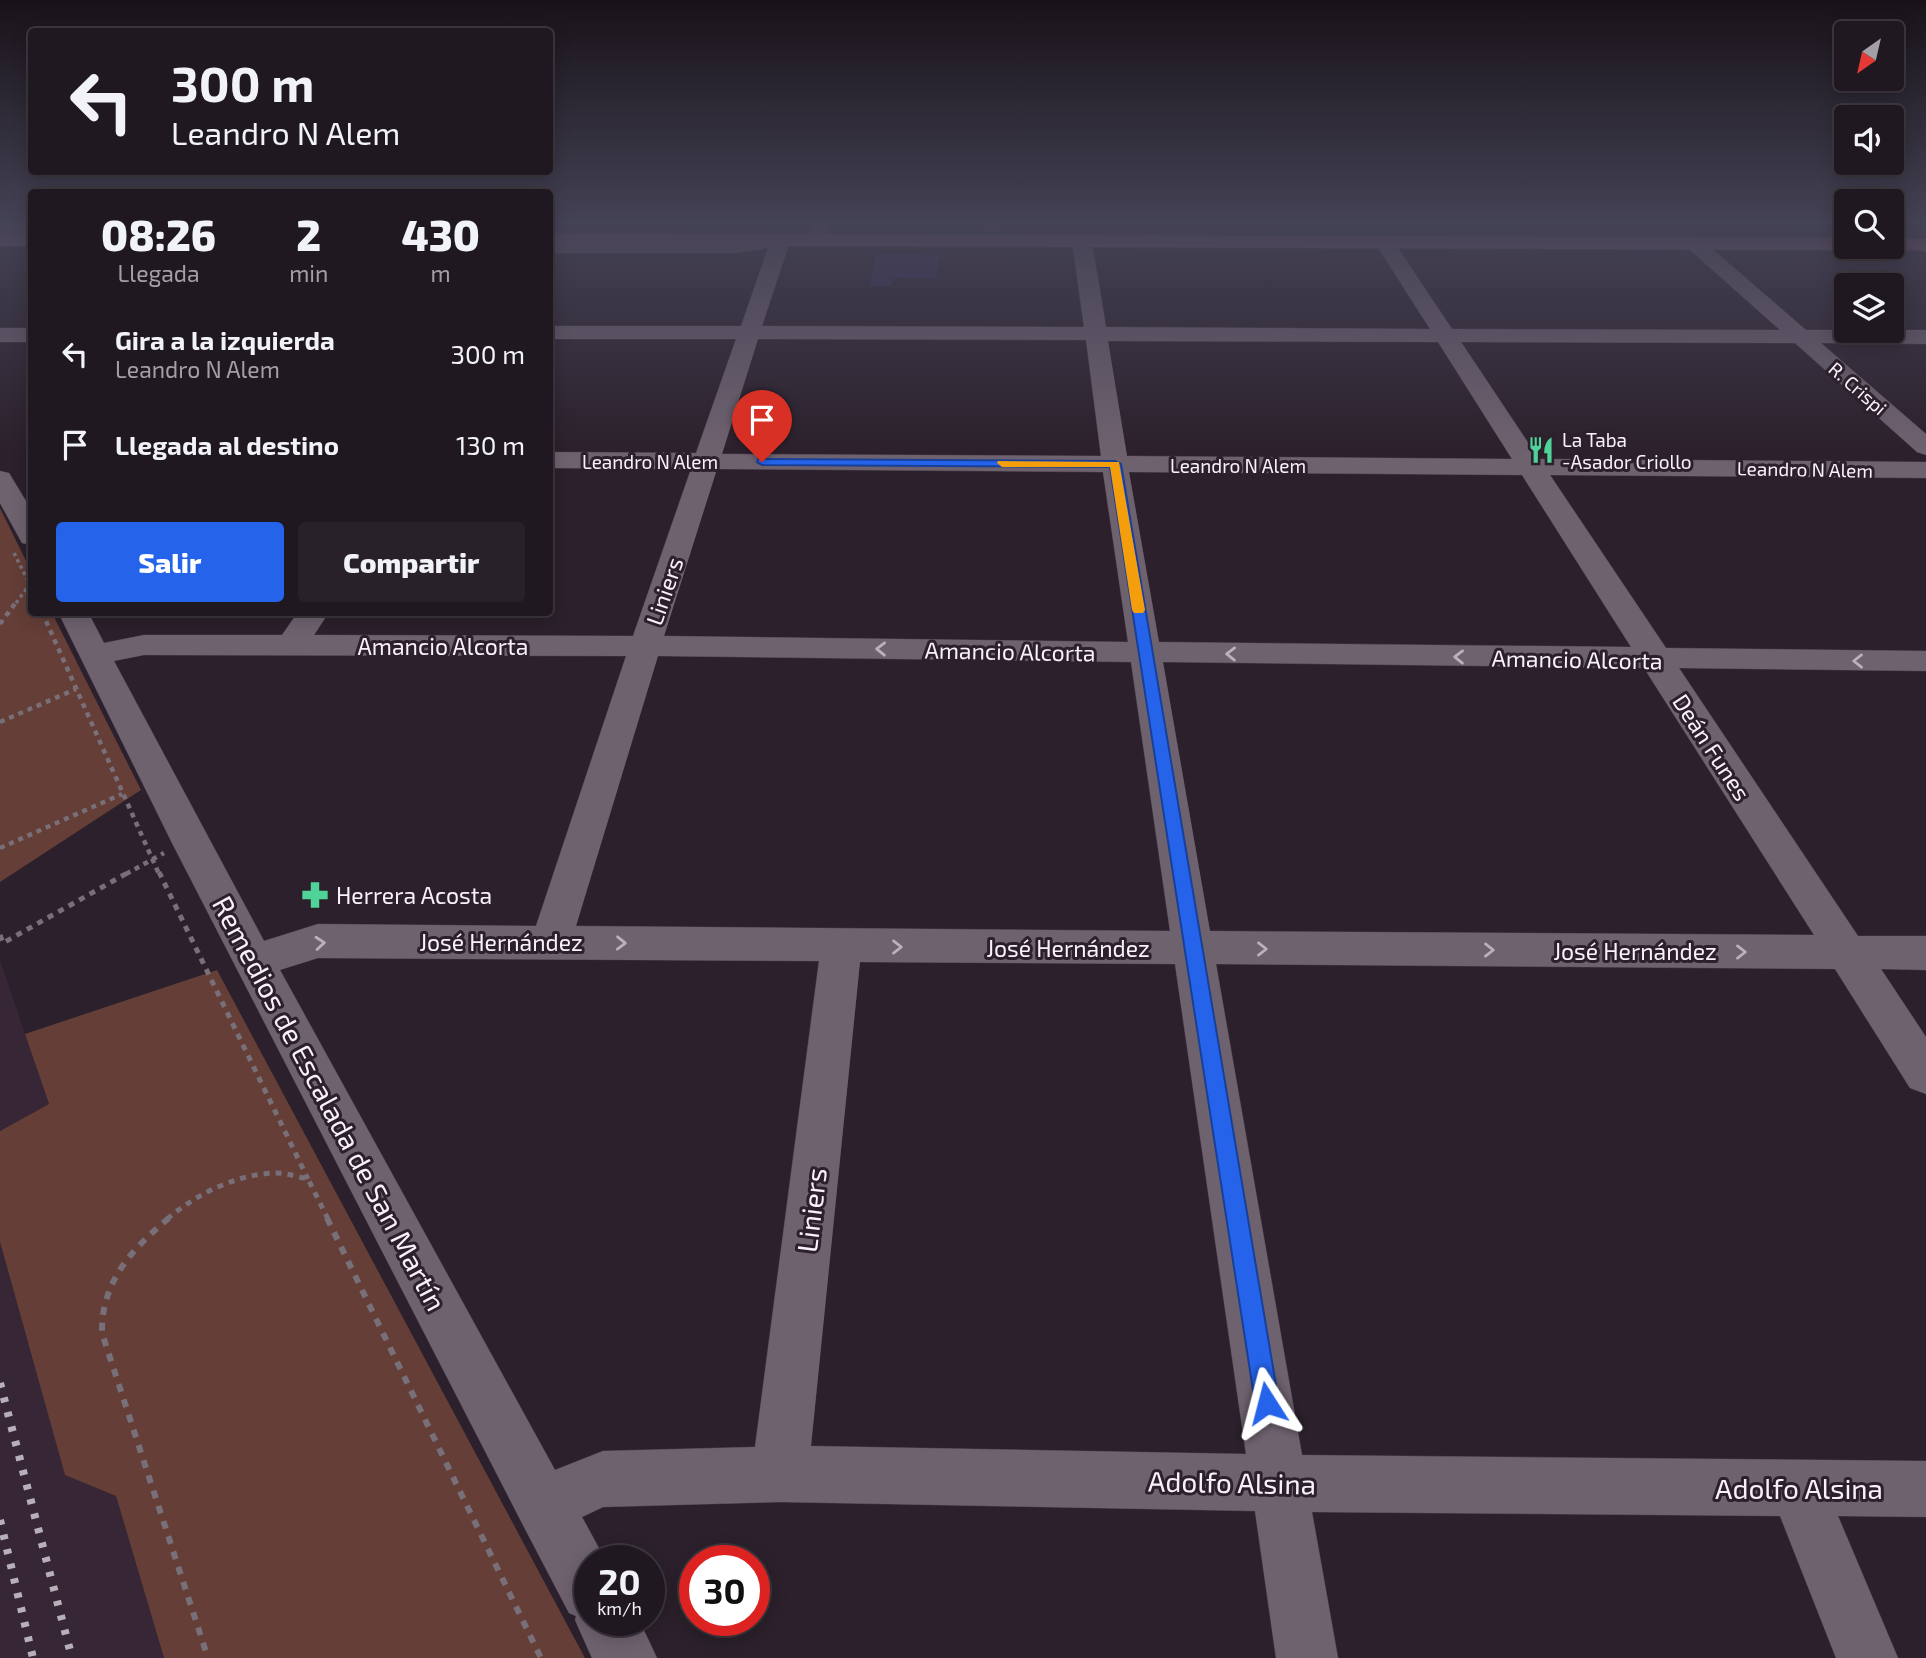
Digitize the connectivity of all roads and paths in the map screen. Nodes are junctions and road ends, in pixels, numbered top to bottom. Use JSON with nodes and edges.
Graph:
{"nodes":[{"id":1,"x":760,"y":299,"type":"edge"},
{"id":2,"x":1090,"y":299,"type":"edge"},
{"id":3,"x":1424,"y":299,"type":"edge"},
{"id":4,"x":1758,"y":299,"type":"edge"},
{"id":5,"x":553,"y":332,"type":"edge"},
{"id":6,"x":748,"y":333,"type":"junction"},
{"id":7,"x":0,"y":335,"type":"edge"},
{"id":8,"x":28,"y":335,"type":"edge"},
{"id":9,"x":1095,"y":335,"type":"junction"},
{"id":10,"x":1448,"y":335,"type":"junction"},
{"id":11,"x":1800,"y":336,"type":"junction"},
{"id":12,"x":1926,"y":337,"type":"edge"},
{"id":13,"x":1926,"y":447,"type":"edge"},
{"id":14,"x":553,"y":460,"type":"edge"},
{"id":15,"x":708,"y":461,"type":"junction"},
{"id":16,"x":1115,"y":464,"type":"junction"},
{"id":17,"x":1531,"y":467,"type":"junction"},
{"id":18,"x":1926,"y":470,"type":"edge"},
{"id":19,"x":0,"y":479,"type":"edge"},
{"id":20,"x":22,"y":544,"type":"edge"},
{"id":21,"x":28,"y":573,"type":"edge"},
{"id":22,"x":28,"y":591,"type":"edge"},
{"id":23,"x":44,"y":616,"type":"edge"},
{"id":24,"x":74,"y":616,"type":"edge"},
{"id":25,"x":311,"y":616,"type":"edge"},
{"id":26,"x":0,"y":624,"type":"edge"},
{"id":27,"x":291,"y":646,"type":"junction"},
{"id":28,"x":645,"y":646,"type":"junction"},
{"id":29,"x":1145,"y":653,"type":"junction"},
{"id":30,"x":1654,"y":660,"type":"junction"},
{"id":31,"x":1926,"y":661,"type":"edge"},
{"id":32,"x":92,"y":674,"type":"junction"},
{"id":33,"x":0,"y":723,"type":"edge"},
{"id":34,"x":122,"y":794,"type":"junction"},
{"id":35,"x":191,"y":841,"type":"junction"},
{"id":36,"x":0,"y":849,"type":"edge"},
{"id":37,"x":152,"y":859,"type":"junction"},
{"id":38,"x":0,"y":935,"type":"edge"},
{"id":39,"x":551,"y":941,"type":"junction"},
{"id":40,"x":841,"y":947,"type":"junction"},
{"id":41,"x":1193,"y":948,"type":"junction"},
{"id":42,"x":1846,"y":952,"type":"junction"},
{"id":43,"x":1926,"y":953,"type":"edge"},
{"id":44,"x":255,"y":962,"type":"junction"},
{"id":45,"x":1926,"y":1074,"type":"edge"},
{"id":46,"x":308,"y":1179,"type":"junction"},
{"id":47,"x":780,"y":1474,"type":"junction"},
{"id":48,"x":1280,"y":1483,"type":"junction"},
{"id":49,"x":1797,"y":1489,"type":"junction"},
{"id":50,"x":1926,"y":1489,"type":"edge"},
{"id":51,"x":544,"y":1507,"type":"junction"},
{"id":52,"x":574,"y":1562,"type":"edge"},
{"id":53,"x":613,"y":1636,"type":"edge"},
{"id":54,"x":208,"y":1658,"type":"edge"},
{"id":55,"x":541,"y":1658,"type":"edge"},
{"id":56,"x":625,"y":1658,"type":"edge"},
{"id":57,"x":1307,"y":1658,"type":"edge"},
{"id":58,"x":1867,"y":1658,"type":"edge"}],
"edges":[{"from":1,"to":6,"type":"street","name":"Liniers"},
{"from":2,"to":9,"type":"street"},
{"from":3,"to":10,"type":"street","name":"Deán Funes"},
{"from":4,"to":11,"type":"street","name":"R. Crispi"},
{"from":5,"to":6,"type":"street"},
{"from":6,"to":9,"type":"street"},
{"from":6,"to":15,"type":"street","name":"Liniers"},
{"from":7,"to":8,"type":"street"},
{"from":9,"to":10,"type":"street"},
{"from":9,"to":16,"type":"street"},
{"from":10,"to":11,"type":"street"},
{"from":10,"to":17,"type":"street","name":"Deán Funes"},
{"from":11,"to":12,"type":"street"},
{"from":11,"to":13,"type":"street","name":"R. Crispi"},
{"from":14,"to":15,"type":"street","name":"Leandro N Alem"},
{"from":15,"to":16,"type":"street","name":"Leandro N Alem"},
{"from":15,"to":28,"type":"street","name":"Liniers"},
{"from":16,"to":17,"type":"street","name":"Leandro N Alem"},
{"from":16,"to":29,"type":"street"},
{"from":17,"to":18,"type":"street","name":"Leandro N Alem"},
{"from":17,"to":30,"type":"street","name":"Deán Funes"},
{"from":19,"to":20,"type":"street"},
{"from":20,"to":21,"type":"path"},
{"from":22,"to":26,"type":"path"},
{"from":23,"to":32,"type":"path"},
{"from":24,"to":32,"type":"street","name":"Remedios de Escalada de San Martín"},
{"from":25,"to":27,"type":"street"},
{"from":27,"to":28,"type":"street","name":"Amancio Alcorta"},
{"from":27,"to":32,"type":"street","name":"Amancio Alcorta"},
{"from":29,"to":28,"type":"street","name":"Amancio Alcorta","one_way":true},
{"from":28,"to":39,"type":"street","name":"Liniers"},
{"from":30,"to":29,"type":"street","name":"Amancio Alcorta","one_way":true},
{"from":29,"to":41,"type":"street"},
{"from":31,"to":30,"type":"street","name":"Amancio Alcorta","one_way":true},
{"from":30,"to":42,"type":"street","name":"Deán Funes"},
{"from":32,"to":33,"type":"path"},
{"from":32,"to":34,"type":"path"},
{"from":32,"to":35,"type":"street","name":"Remedios de Escalada de San Martín"},
{"from":34,"to":36,"type":"path"},
{"from":34,"to":37,"type":"path"},
{"from":35,"to":37,"type":"path"},
{"from":35,"to":44,"type":"street","name":"Remedios de Escalada de San Martín"},
{"from":37,"to":38,"type":"path"},
{"from":37,"to":46,"type":"path"},
{"from":39,"to":40,"type":"street","name":"José Hernández","one_way":true},
{"from":44,"to":39,"type":"street","name":"José Hernández","one_way":true},
{"from":40,"to":41,"type":"street","name":"José Hernández","one_way":true},
{"from":40,"to":47,"type":"street","name":"Liniers"},
{"from":41,"to":42,"type":"street","name":"José Hernández","one_way":true},
{"from":41,"to":48,"type":"street"},
{"from":42,"to":43,"type":"street","name":"José Hernández"},
{"from":42,"to":45,"type":"street","name":"Deán Funes"},
{"from":44,"to":51,"type":"street","name":"Remedios de Escalada de San Martín"},
{"from":46,"to":54,"type":"path"},
{"from":46,"to":55,"type":"path"},
{"from":47,"to":48,"type":"street","name":"Adolfo Alsina"},
{"from":47,"to":51,"type":"street","name":"Adolfo Alsina"},
{"from":48,"to":49,"type":"street","name":"Adolfo Alsina"},
{"from":48,"to":57,"type":"street"},
{"from":49,"to":50,"type":"street","name":"Adolfo Alsina"},
{"from":49,"to":58,"type":"street"},
{"from":51,"to":52,"type":"street","name":"Remedios de Escalada de San Martín"},
{"from":53,"to":56,"type":"street"}]}
